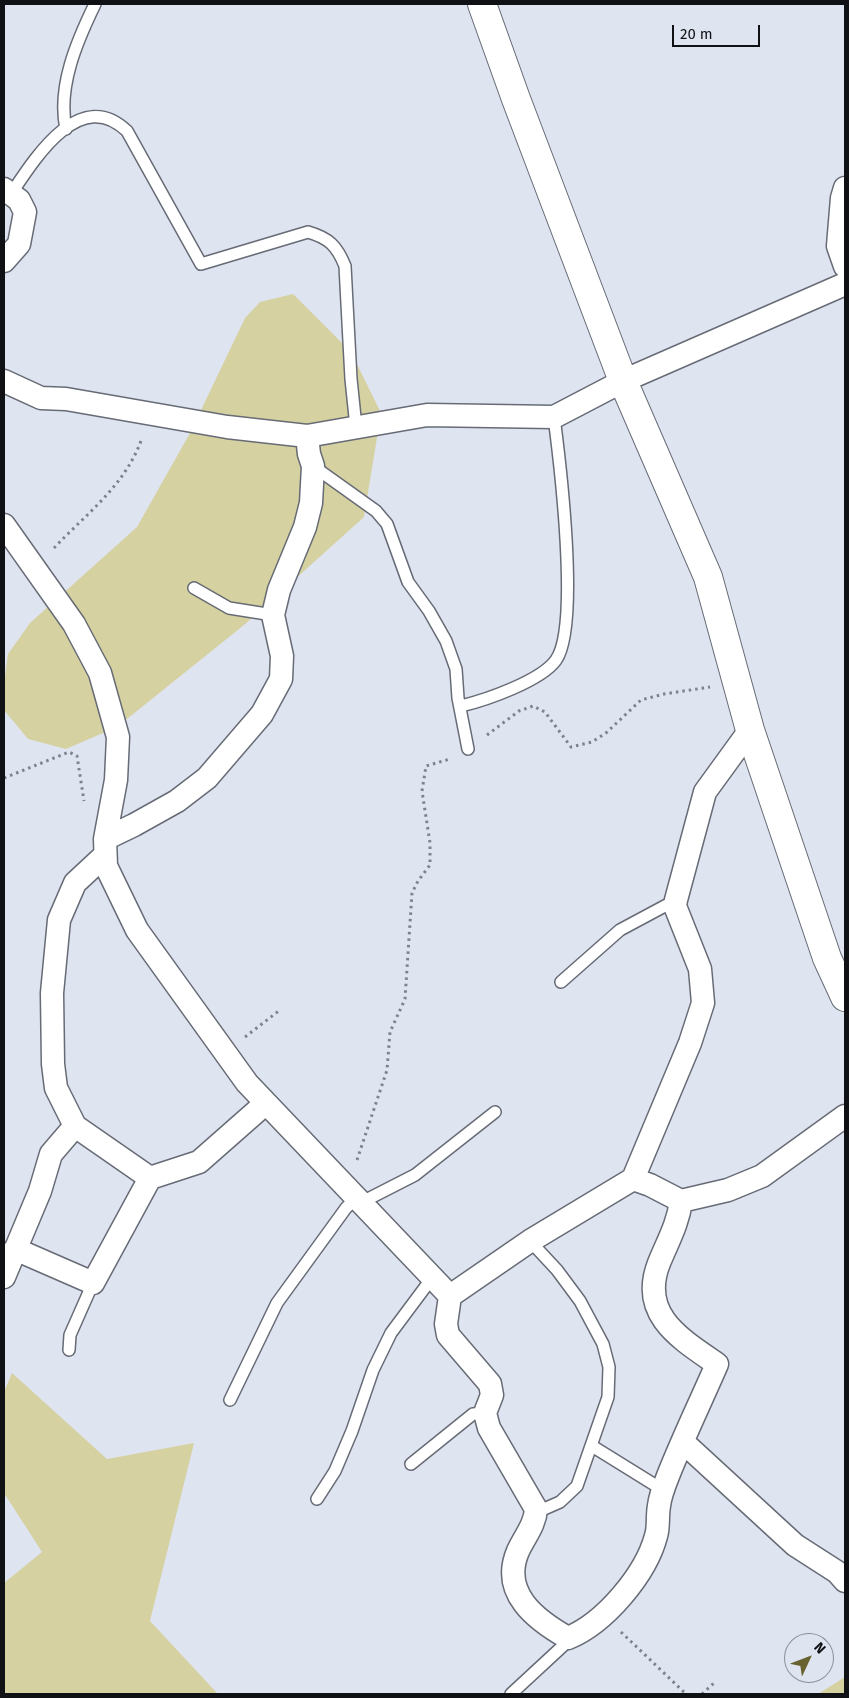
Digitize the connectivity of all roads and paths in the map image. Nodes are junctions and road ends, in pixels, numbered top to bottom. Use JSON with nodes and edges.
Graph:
{"nodes":[{"id":1,"x":95,"y":4,"type":"edge"},
{"id":2,"x":482,"y":4,"type":"edge"},
{"id":3,"x":66,"y":129,"type":"junction"},
{"id":4,"x":845,"y":188,"type":"edge"},
{"id":5,"x":7,"y":192,"type":"edge"},
{"id":6,"x":4,"y":262,"type":"edge"},
{"id":7,"x":845,"y":266,"type":"edge"},
{"id":8,"x":845,"y":284,"type":"edge"},
{"id":9,"x":4,"y":381,"type":"edge"},
{"id":10,"x":623,"y":381,"type":"junction"},
{"id":11,"x":148,"y":412,"type":"junction"},
{"id":12,"x":554,"y":418,"type":"junction"},
{"id":13,"x":356,"y":428,"type":"junction"},
{"id":14,"x":307,"y":436,"type":"junction"},
{"id":15,"x":313,"y":466,"type":"junction"},
{"id":16,"x":4,"y":525,"type":"edge"},
{"id":17,"x":34,"y":568,"type":"junction"},
{"id":18,"x":194,"y":588,"type":"dead end"},
{"id":19,"x":273,"y":614,"type":"junction"},
{"id":20,"x":737,"y":683,"type":"junction"},
{"id":21,"x":461,"y":706,"type":"junction"},
{"id":22,"x":750,"y":730,"type":"junction"},
{"id":23,"x":468,"y":749,"type":"junction"},
{"id":24,"x":4,"y":778,"type":"edge"},
{"id":25,"x":84,"y":803,"type":"dead end"},
{"id":26,"x":104,"y":848,"type":"junction"},
{"id":27,"x":676,"y":900,"type":"junction"},
{"id":28,"x":561,"y":982,"type":"dead end"},
{"id":29,"x":845,"y":997,"type":"edge"},
{"id":30,"x":280,"y":1010,"type":"dead end"},
{"id":31,"x":225,"y":1052,"type":"junction"},
{"id":32,"x":266,"y":1103,"type":"junction"},
{"id":33,"x":495,"y":1112,"type":"dead end"},
{"id":34,"x":845,"y":1116,"type":"edge"},
{"id":35,"x":75,"y":1126,"type":"junction"},
{"id":36,"x":150,"y":1178,"type":"junction"},
{"id":37,"x":633,"y":1179,"type":"junction"},
{"id":38,"x":354,"y":1195,"type":"junction"},
{"id":39,"x":681,"y":1201,"type":"junction"},
{"id":40,"x":530,"y":1242,"type":"junction"},
{"id":41,"x":15,"y":1249,"type":"junction"},
{"id":42,"x":4,"y":1277,"type":"edge"},
{"id":43,"x":432,"y":1278,"type":"junction"},
{"id":44,"x":93,"y":1283,"type":"junction"},
{"id":45,"x":450,"y":1296,"type":"junction"},
{"id":46,"x":69,"y":1350,"type":"dead end"},
{"id":47,"x":230,"y":1400,"type":"dead end"},
{"id":48,"x":484,"y":1413,"type":"junction"},
{"id":49,"x":683,"y":1442,"type":"junction"},
{"id":50,"x":592,"y":1446,"type":"junction"},
{"id":51,"x":411,"y":1464,"type":"dead end"},
{"id":52,"x":663,"y":1490,"type":"junction"},
{"id":53,"x":316,"y":1499,"type":"dead end"},
{"id":54,"x":536,"y":1508,"type":"junction"},
{"id":55,"x":845,"y":1581,"type":"edge"},
{"id":56,"x":604,"y":1615,"type":"junction"},
{"id":57,"x":568,"y":1638,"type":"junction"},
{"id":58,"x":714,"y":1683,"type":"dead end"},
{"id":59,"x":511,"y":1694,"type":"edge"},
{"id":60,"x":686,"y":1694,"type":"edge"},
{"id":61,"x":702,"y":1694,"type":"edge"}],
"edges":[{"from":1,"to":3,"type":"lane"},
{"from":2,"to":10,"type":"street"},
{"from":3,"to":5,"type":"lane"},
{"from":3,"to":13,"type":"lane"},
{"from":4,"to":7,"type":"street"},
{"from":5,"to":6,"type":"street"},
{"from":8,"to":10,"type":"street"},
{"from":9,"to":11,"type":"street"},
{"from":10,"to":12,"type":"street"},
{"from":10,"to":20,"type":"street"},
{"from":11,"to":14,"type":"street"},
{"from":11,"to":17,"type":"path"},
{"from":12,"to":13,"type":"street"},
{"from":12,"to":21,"type":"lane"},
{"from":13,"to":14,"type":"street"},
{"from":14,"to":15,"type":"street"},
{"from":15,"to":19,"type":"street"},
{"from":15,"to":21,"type":"lane"},
{"from":16,"to":17,"type":"street"},
{"from":17,"to":26,"type":"street"},
{"from":18,"to":19,"type":"lane"},
{"from":19,"to":26,"type":"street"},
{"from":20,"to":22,"type":"street"},
{"from":20,"to":23,"type":"path"},
{"from":21,"to":23,"type":"lane"},
{"from":22,"to":27,"type":"street"},
{"from":22,"to":29,"type":"street"},
{"from":23,"to":38,"type":"path"},
{"from":24,"to":25,"type":"path"},
{"from":26,"to":31,"type":"street"},
{"from":26,"to":35,"type":"street"},
{"from":27,"to":28,"type":"lane"},
{"from":27,"to":37,"type":"street"},
{"from":30,"to":31,"type":"path"},
{"from":31,"to":32,"type":"street"},
{"from":32,"to":36,"type":"street"},
{"from":32,"to":38,"type":"street"},
{"from":33,"to":38,"type":"lane"},
{"from":34,"to":39,"type":"street"},
{"from":35,"to":36,"type":"street"},
{"from":35,"to":41,"type":"street"},
{"from":36,"to":44,"type":"street"},
{"from":37,"to":39,"type":"street"},
{"from":37,"to":40,"type":"street"},
{"from":38,"to":43,"type":"street"},
{"from":38,"to":47,"type":"lane"},
{"from":39,"to":49,"type":"street"},
{"from":40,"to":45,"type":"street"},
{"from":40,"to":50,"type":"lane"},
{"from":41,"to":42,"type":"street"},
{"from":41,"to":44,"type":"street"},
{"from":43,"to":45,"type":"street"},
{"from":43,"to":53,"type":"lane"},
{"from":44,"to":46,"type":"lane"},
{"from":45,"to":48,"type":"street"},
{"from":48,"to":51,"type":"lane"},
{"from":48,"to":54,"type":"street"},
{"from":49,"to":52,"type":"street"},
{"from":49,"to":55,"type":"street"},
{"from":50,"to":52,"type":"lane"},
{"from":50,"to":54,"type":"lane"},
{"from":52,"to":56,"type":"street"},
{"from":54,"to":57,"type":"street"},
{"from":56,"to":57,"type":"street"},
{"from":56,"to":60,"type":"path"},
{"from":57,"to":59,"type":"lane"},
{"from":58,"to":61,"type":"path"}]}
